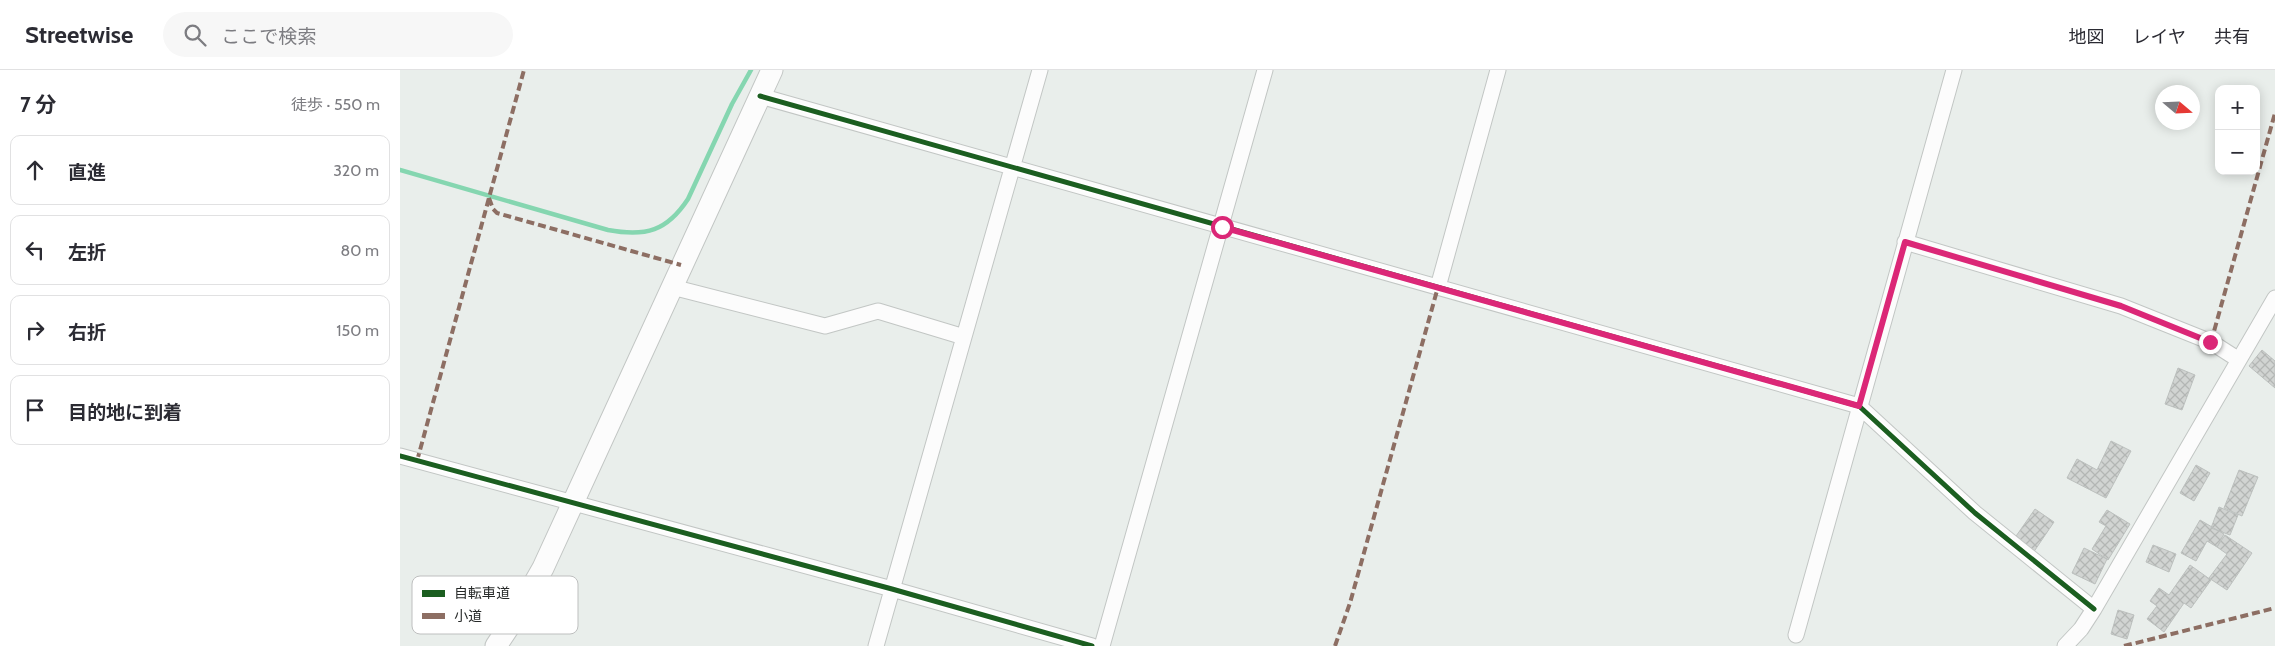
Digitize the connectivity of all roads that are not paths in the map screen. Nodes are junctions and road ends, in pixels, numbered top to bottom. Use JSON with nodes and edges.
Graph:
{"nodes":[{"id":1,"x":772,"y":70,"type":"edge"},
{"id":2,"x":1040,"y":70,"type":"edge"},
{"id":3,"x":1265,"y":70,"type":"edge"},
{"id":4,"x":1498,"y":70,"type":"edge"},
{"id":5,"x":1954,"y":70,"type":"edge"},
{"id":6,"x":760,"y":96,"type":"junction"},
{"id":7,"x":1012,"y":167,"type":"junction"},
{"id":8,"x":1222,"y":227,"type":"junction"},
{"id":9,"x":1905,"y":242,"type":"junction"},
{"id":10,"x":672,"y":287,"type":"junction"},
{"id":11,"x":1438,"y":287,"type":"junction"},
{"id":12,"x":2275,"y":298,"type":"edge"},
{"id":13,"x":964,"y":337,"type":"junction"},
{"id":14,"x":2239,"y":360,"type":"junction"},
{"id":15,"x":1859,"y":406,"type":"junction"},
{"id":16,"x":400,"y":456,"type":"edge"},
{"id":17,"x":574,"y":503,"type":"junction"},
{"id":18,"x":539,"y":576,"type":"edge"},
{"id":19,"x":892,"y":589,"type":"junction"},
{"id":20,"x":2094,"y":609,"type":"junction"},
{"id":21,"x":504,"y":634,"type":"edge"},
{"id":22,"x":1796,"y":635,"type":"dead end"},
{"id":23,"x":496,"y":646,"type":"edge"},
{"id":24,"x":876,"y":646,"type":"edge"},
{"id":25,"x":1092,"y":646,"type":"edge"},
{"id":26,"x":1102,"y":646,"type":"edge"},
{"id":27,"x":2065,"y":646,"type":"edge"}],
"edges":[{"from":1,"to":6,"type":"street"},
{"from":2,"to":7,"type":"street"},
{"from":3,"to":8,"type":"street"},
{"from":4,"to":11,"type":"street"},
{"from":5,"to":9,"type":"street"},
{"from":6,"to":7,"type":"street"},
{"from":6,"to":10,"type":"street"},
{"from":7,"to":8,"type":"street"},
{"from":7,"to":13,"type":"street"},
{"from":8,"to":11,"type":"street"},
{"from":8,"to":26,"type":"street"},
{"from":9,"to":14,"type":"street"},
{"from":9,"to":15,"type":"street"},
{"from":10,"to":13,"type":"street"},
{"from":10,"to":17,"type":"street"},
{"from":11,"to":15,"type":"street"},
{"from":12,"to":14,"type":"street"},
{"from":13,"to":19,"type":"street"},
{"from":14,"to":20,"type":"street"},
{"from":15,"to":20,"type":"street"},
{"from":15,"to":22,"type":"street"},
{"from":16,"to":17,"type":"street"},
{"from":17,"to":18,"type":"street"},
{"from":17,"to":19,"type":"street"},
{"from":19,"to":24,"type":"street"},
{"from":19,"to":25,"type":"street"},
{"from":20,"to":27,"type":"street"},
{"from":21,"to":23,"type":"street"}]}
